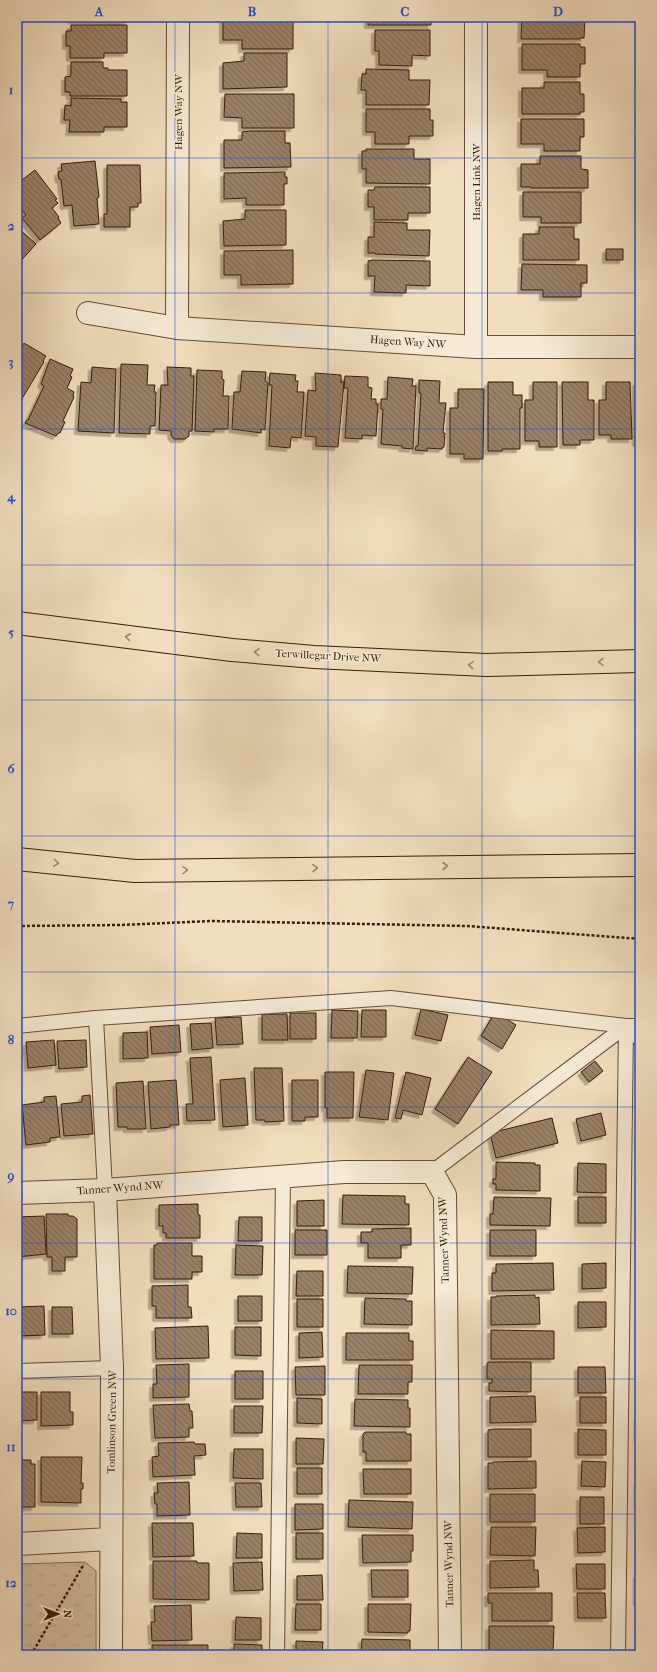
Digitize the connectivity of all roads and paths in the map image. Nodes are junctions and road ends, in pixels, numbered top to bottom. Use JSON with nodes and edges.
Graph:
{"nodes":[{"id":1,"x":178,"y":17,"type":"edge"},
{"id":2,"x":476,"y":17,"type":"edge"},
{"id":3,"x":88,"y":313,"type":"dead end"},
{"id":4,"x":177,"y":328,"type":"junction"},
{"id":5,"x":476,"y":347,"type":"junction"},
{"id":6,"x":640,"y":347,"type":"edge"},
{"id":7,"x":17,"y":624,"type":"edge"},
{"id":8,"x":640,"y":661,"type":"edge"},
{"id":9,"x":17,"y":859,"type":"edge"},
{"id":10,"x":640,"y":865,"type":"edge"},
{"id":11,"x":17,"y":926,"type":"edge"},
{"id":12,"x":640,"y":939,"type":"edge"},
{"id":13,"x":96,"y":1018,"type":"junction"},
{"id":14,"x":17,"y":1026,"type":"edge"},
{"id":15,"x":633,"y":1026,"type":"edge"},
{"id":16,"x":640,"y":1039,"type":"edge"},
{"id":17,"x":432,"y":1172,"type":"junction"},
{"id":18,"x":283,"y":1177,"type":"junction"},
{"id":19,"x":105,"y":1190,"type":"junction"},
{"id":20,"x":17,"y":1194,"type":"edge"},
{"id":21,"x":112,"y":1368,"type":"junction"},
{"id":22,"x":17,"y":1371,"type":"edge"},
{"id":23,"x":110,"y":1539,"type":"junction"},
{"id":24,"x":17,"y":1544,"type":"edge"},
{"id":25,"x":85,"y":1562,"type":"dead end"},
{"id":26,"x":31,"y":1655,"type":"edge"},
{"id":27,"x":110,"y":1655,"type":"edge"},
{"id":28,"x":277,"y":1655,"type":"edge"},
{"id":29,"x":450,"y":1655,"type":"edge"},
{"id":30,"x":618,"y":1655,"type":"edge"}],
"edges":[{"from":1,"to":4,"type":"street","name":"Hagen Way NW"},
{"from":2,"to":5,"type":"street","name":"Hagen Link NW"},
{"from":3,"to":4,"type":"street","name":"Hagen Way NW"},
{"from":4,"to":5,"type":"street","name":"Hagen Way NW"},
{"from":5,"to":6,"type":"street","name":"Hagen Way NW"},
{"from":8,"to":7,"type":"main road","name":"Terwillegar Drive NW","one_way":true},
{"from":9,"to":10,"type":"main road","one_way":true},
{"from":11,"to":12,"type":"path"},
{"from":13,"to":14,"type":"lane"},
{"from":13,"to":15,"type":"lane"},
{"from":13,"to":19,"type":"lane"},
{"from":15,"to":16,"type":"lane"},
{"from":15,"to":17,"type":"lane"},
{"from":15,"to":30,"type":"lane"},
{"from":17,"to":18,"type":"street","name":"Tanner Wynd NW"},
{"from":17,"to":29,"type":"street","name":"Tanner Wynd NW"},
{"from":18,"to":19,"type":"street","name":"Tanner Wynd NW"},
{"from":18,"to":28,"type":"lane"},
{"from":19,"to":20,"type":"street","name":"Tanner Wynd NW"},
{"from":19,"to":21,"type":"street","name":"Tomlinson Green NW"},
{"from":21,"to":22,"type":"lane"},
{"from":21,"to":23,"type":"street","name":"Tomlinson Green NW"},
{"from":23,"to":24,"type":"street"},
{"from":23,"to":27,"type":"street","name":"Tomlinson Green NW"},
{"from":25,"to":26,"type":"path"}]}
